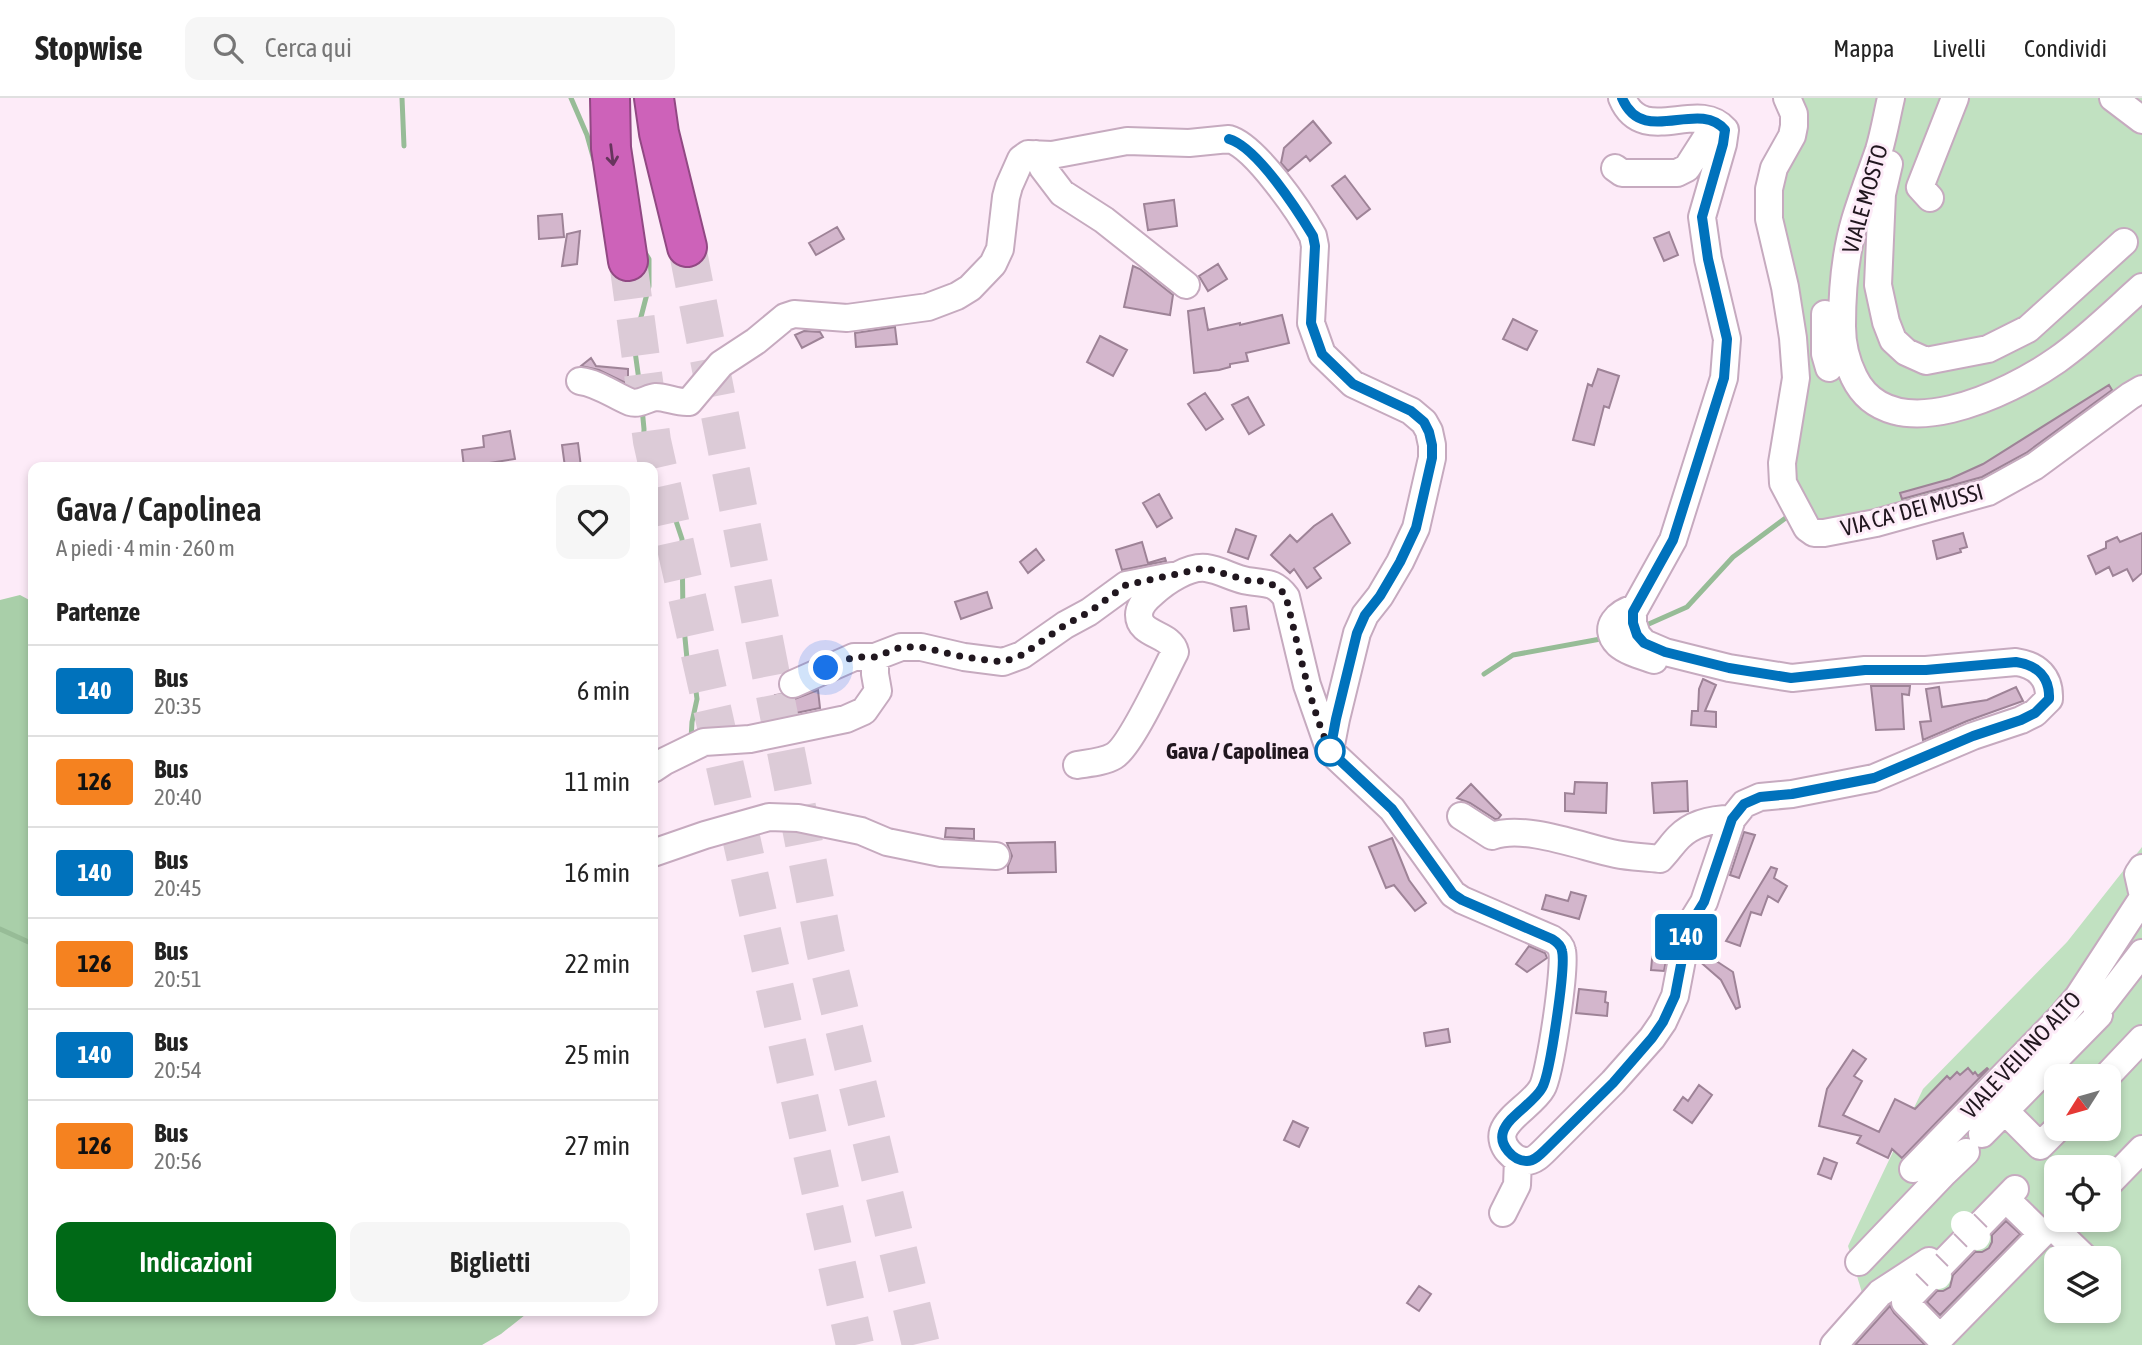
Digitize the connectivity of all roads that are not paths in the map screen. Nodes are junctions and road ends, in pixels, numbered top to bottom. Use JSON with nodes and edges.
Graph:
{"nodes":[{"id":1,"x":610,"y":98,"type":"edge"},
{"id":2,"x":654,"y":98,"type":"edge"},
{"id":3,"x":1622,"y":98,"type":"edge"},
{"id":4,"x":1637,"y":98,"type":"edge"},
{"id":5,"x":1787,"y":98,"type":"edge"},
{"id":6,"x":1884,"y":98,"type":"edge"},
{"id":7,"x":1893,"y":98,"type":"edge"},
{"id":8,"x":1955,"y":98,"type":"edge"},
{"id":9,"x":2113,"y":98,"type":"edge"},
{"id":10,"x":1701,"y":115,"type":"edge"},
{"id":11,"x":2142,"y":120,"type":"edge"},
{"id":12,"x":1036,"y":154,"type":"junction"},
{"id":13,"x":1615,"y":168,"type":"dead end"},
{"id":14,"x":1930,"y":198,"type":"dead end"},
{"id":15,"x":1686,"y":217,"type":"dead end"},
{"id":16,"x":2124,"y":242,"type":"dead end"},
{"id":17,"x":687,"y":247,"type":"tunnel mouth"},
{"id":18,"x":628,"y":261,"type":"tunnel mouth"},
{"id":19,"x":1186,"y":285,"type":"dead end"},
{"id":20,"x":2142,"y":288,"type":"edge"},
{"id":21,"x":1829,"y":368,"type":"dead end"},
{"id":22,"x":580,"y":381,"type":"dead end"},
{"id":23,"x":2142,"y":389,"type":"edge"},
{"id":24,"x":1177,"y":575,"type":"junction"},
{"id":25,"x":1635,"y":608,"type":"junction"},
{"id":26,"x":875,"y":657,"type":"junction"},
{"id":27,"x":1671,"y":667,"type":"dead end"},
{"id":28,"x":793,"y":684,"type":"dead end"},
{"id":29,"x":1330,"y":751,"type":"junction"},
{"id":30,"x":1077,"y":765,"type":"dead end"},
{"id":31,"x":658,"y":766,"type":"edge"},
{"id":32,"x":1461,"y":816,"type":"dead end"},
{"id":33,"x":1732,"y":819,"type":"junction"},
{"id":34,"x":658,"y":851,"type":"edge"},
{"id":35,"x":996,"y":856,"type":"dead end"},
{"id":36,"x":2142,"y":868,"type":"edge"},
{"id":37,"x":2142,"y":892,"type":"edge"},
{"id":38,"x":2142,"y":899,"type":"edge"},
{"id":39,"x":2142,"y":953,"type":"edge"},
{"id":40,"x":2142,"y":979,"type":"edge"},
{"id":41,"x":2088,"y":1004,"type":"junction"},
{"id":42,"x":2142,"y":1039,"type":"edge"},
{"id":43,"x":2118,"y":1064,"type":"edge"},
{"id":44,"x":1999,"y":1110,"type":"junction"},
{"id":45,"x":2045,"y":1141,"type":"edge"},
{"id":46,"x":2142,"y":1149,"type":"edge"},
{"id":47,"x":1518,"y":1159,"type":"junction"},
{"id":48,"x":1928,"y":1165,"type":"junction"},
{"id":49,"x":2121,"y":1171,"type":"edge"},
{"id":50,"x":1503,"y":1213,"type":"dead end"},
{"id":51,"x":1973,"y":1224,"type":"dead end"},
{"id":52,"x":2063,"y":1232,"type":"edge"},
{"id":53,"x":2075,"y":1246,"type":"edge"},
{"id":54,"x":1859,"y":1262,"type":"dead end"},
{"id":55,"x":1936,"y":1342,"type":"edge"},
{"id":56,"x":1834,"y":1345,"type":"edge"}],
"edges":[{"from":1,"to":18,"type":"highway","one_way":true},
{"from":2,"to":17,"type":"highway"},
{"from":3,"to":10,"type":"street"},
{"from":4,"to":10,"type":"street"},
{"from":5,"to":23,"type":"street","name":"VIA CA' DEI MUSSI"},
{"from":6,"to":21,"type":"street"},
{"from":7,"to":16,"type":"street"},
{"from":7,"to":20,"type":"street","name":"VIALE MOSTO"},
{"from":8,"to":14,"type":"street"},
{"from":9,"to":11,"type":"street"},
{"from":10,"to":13,"type":"street"},
{"from":10,"to":15,"type":"street"},
{"from":10,"to":25,"type":"street"},
{"from":12,"to":19,"type":"street"},
{"from":12,"to":22,"type":"street"},
{"from":12,"to":29,"type":"street"},
{"from":24,"to":26,"type":"street"},
{"from":24,"to":29,"type":"street"},
{"from":24,"to":30,"type":"street"},
{"from":25,"to":27,"type":"street"},
{"from":25,"to":33,"type":"street"},
{"from":26,"to":28,"type":"street"},
{"from":26,"to":31,"type":"street"},
{"from":29,"to":47,"type":"street"},
{"from":32,"to":33,"type":"street"},
{"from":33,"to":47,"type":"street"},
{"from":34,"to":35,"type":"street"},
{"from":36,"to":37,"type":"street"},
{"from":38,"to":41,"type":"street","name":"VIALE VEILINO ALTO"},
{"from":39,"to":41,"type":"street"},
{"from":40,"to":44,"type":"street"},
{"from":41,"to":44,"type":"street"},
{"from":42,"to":43,"type":"street"},
{"from":44,"to":45,"type":"street"},
{"from":44,"to":48,"type":"street","name":"VIALE VEILINO ALTO"},
{"from":44,"to":48,"type":"street"},
{"from":46,"to":49,"type":"street"},
{"from":47,"to":50,"type":"street"},
{"from":48,"to":54,"type":"street"},
{"from":51,"to":56,"type":"street"},
{"from":52,"to":53,"type":"street"},
{"from":55,"to":55,"type":"street"}]}
